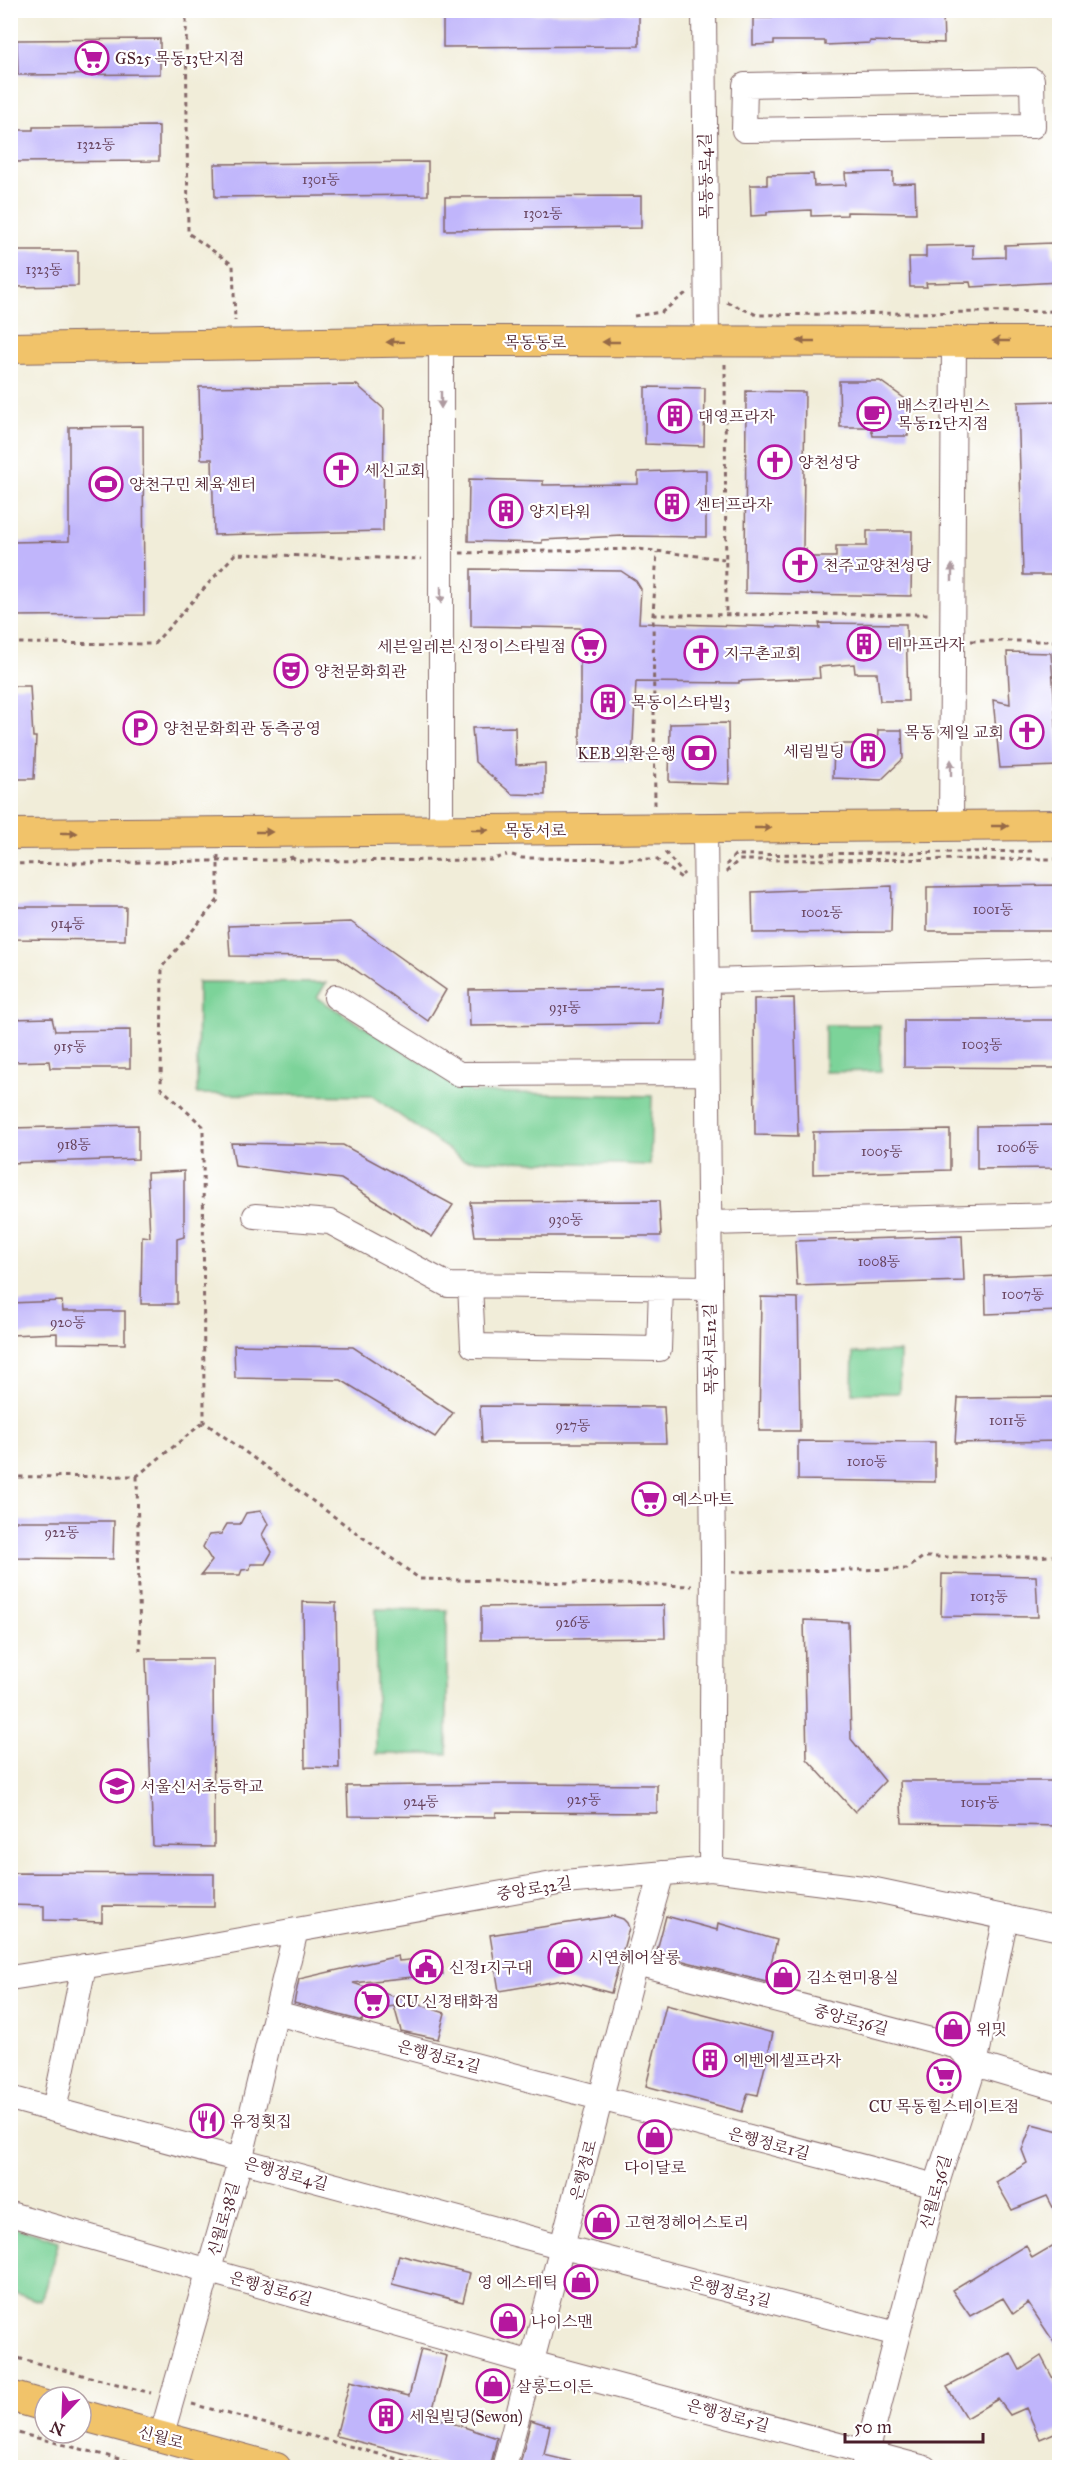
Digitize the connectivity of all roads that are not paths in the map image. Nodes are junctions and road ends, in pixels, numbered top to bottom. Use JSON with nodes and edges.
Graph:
{"nodes":[{"id":1,"x":704,"y":10,"type":"edge"},
{"id":2,"x":705,"y":110,"type":"junction"},
{"id":3,"x":744,"y":110,"type":"junction"},
{"id":4,"x":716,"y":341,"type":"junction"},
{"id":5,"x":954,"y":341,"type":"junction"},
{"id":6,"x":441,"y":342,"type":"junction"},
{"id":7,"x":1059,"y":342,"type":"edge"},
{"id":8,"x":10,"y":348,"type":"edge"},
{"id":9,"x":1059,"y":825,"type":"edge"},
{"id":10,"x":951,"y":826,"type":"junction"},
{"id":11,"x":705,"y":828,"type":"junction"},
{"id":12,"x":441,"y":830,"type":"junction"},
{"id":13,"x":10,"y":834,"type":"edge"},
{"id":14,"x":1059,"y":971,"type":"edge"},
{"id":15,"x":706,"y":981,"type":"junction"},
{"id":16,"x":336,"y":997,"type":"dead end"},
{"id":17,"x":707,"y":1073,"type":"junction"},
{"id":18,"x":1059,"y":1215,"type":"edge"},
{"id":19,"x":255,"y":1216,"type":"dead end"},
{"id":20,"x":709,"y":1223,"type":"junction"},
{"id":21,"x":470,"y":1285,"type":"junction"},
{"id":22,"x":661,"y":1287,"type":"junction"},
{"id":23,"x":710,"y":1288,"type":"junction"},
{"id":24,"x":711,"y":1869,"type":"junction"},
{"id":25,"x":662,"y":1873,"type":"junction"},
{"id":26,"x":1006,"y":1917,"type":"junction"},
{"id":27,"x":1059,"y":1929,"type":"edge"},
{"id":28,"x":296,"y":1930,"type":"junction"},
{"id":29,"x":636,"y":1963,"type":"junction"},
{"id":30,"x":84,"y":1966,"type":"junction"},
{"id":31,"x":10,"y":1978,"type":"edge"},
{"id":32,"x":276,"y":2013,"type":"junction"},
{"id":33,"x":975,"y":2064,"type":"junction"},
{"id":34,"x":1059,"y":2089,"type":"edge"},
{"id":35,"x":10,"y":2098,"type":"edge"},
{"id":36,"x":602,"y":2100,"type":"junction"},
{"id":37,"x":54,"y":2110,"type":"junction"},
{"id":38,"x":240,"y":2161,"type":"junction"},
{"id":39,"x":936,"y":2186,"type":"junction"},
{"id":40,"x":10,"y":2214,"type":"edge"},
{"id":41,"x":562,"y":2247,"type":"junction"},
{"id":42,"x":209,"y":2270,"type":"junction"},
{"id":43,"x":897,"y":2334,"type":"junction"},
{"id":44,"x":532,"y":2363,"type":"junction"},
{"id":45,"x":10,"y":2396,"type":"edge"},
{"id":46,"x":33,"y":2403,"type":"edge"},
{"id":47,"x":93,"y":2418,"type":"edge"},
{"id":48,"x":162,"y":2437,"type":"junction"},
{"id":49,"x":215,"y":2460,"type":"edge"},
{"id":50,"x":865,"y":2460,"type":"edge"},
{"id":51,"x":915,"y":2466,"type":"edge"},
{"id":52,"x":276,"y":2468,"type":"edge"},
{"id":53,"x":504,"y":2468,"type":"edge"}],
"edges":[{"from":1,"to":2,"type":"street","name":"목동동로4길"},
{"from":2,"to":3,"type":"street"},
{"from":2,"to":4,"type":"street","name":"목동동로4길"},
{"from":3,"to":3,"type":"street"},
{"from":5,"to":4,"type":"main road","name":"목동동로","one_way":true},
{"from":4,"to":6,"type":"main road","name":"목동동로","one_way":true},
{"from":7,"to":5,"type":"main road","name":"목동동로","one_way":true},
{"from":10,"to":5,"type":"street","one_way":true},
{"from":6,"to":8,"type":"main road","name":"목동동로","one_way":true},
{"from":6,"to":12,"type":"street","one_way":true},
{"from":10,"to":9,"type":"main road","name":"목동서로","one_way":true},
{"from":11,"to":10,"type":"main road","name":"목동서로","one_way":true},
{"from":12,"to":11,"type":"main road","name":"목동서로","one_way":true},
{"from":11,"to":15,"type":"street","name":"목동서로12길"},
{"from":13,"to":12,"type":"main road","name":"목동서로","one_way":true},
{"from":14,"to":15,"type":"street"},
{"from":15,"to":17,"type":"street","name":"목동서로12길"},
{"from":16,"to":17,"type":"street"},
{"from":17,"to":20,"type":"street","name":"목동서로12길"},
{"from":18,"to":20,"type":"street"},
{"from":19,"to":21,"type":"street"},
{"from":20,"to":23,"type":"street","name":"목동서로12길"},
{"from":21,"to":22,"type":"street"},
{"from":21,"to":22,"type":"street"},
{"from":22,"to":23,"type":"street"},
{"from":23,"to":24,"type":"street","name":"목동서로12길"},
{"from":24,"to":25,"type":"street","name":"중앙로32길"},
{"from":24,"to":26,"type":"street","name":"중앙로32길"},
{"from":25,"to":28,"type":"street","name":"중앙로32길"},
{"from":25,"to":29,"type":"street","name":"은행정로"},
{"from":26,"to":27,"type":"street","name":"중앙로32길"},
{"from":26,"to":33,"type":"street","name":"신월로36길"},
{"from":28,"to":30,"type":"street","name":"중앙로32길"},
{"from":28,"to":32,"type":"street","name":"신월로38길"},
{"from":29,"to":33,"type":"street","name":"중앙로36길"},
{"from":29,"to":36,"type":"street","name":"은행정로"},
{"from":30,"to":31,"type":"street","name":"중앙로32길"},
{"from":30,"to":37,"type":"street"},
{"from":32,"to":36,"type":"street","name":"은행정로2길"},
{"from":32,"to":38,"type":"street","name":"신월로38길"},
{"from":33,"to":34,"type":"street","name":"중앙로36길"},
{"from":33,"to":39,"type":"street","name":"신월로36길"},
{"from":35,"to":37,"type":"street","name":"은행정로4길"},
{"from":36,"to":39,"type":"street","name":"은행정로1길"},
{"from":36,"to":41,"type":"street","name":"은행정로"},
{"from":37,"to":38,"type":"street","name":"은행정로4길"},
{"from":38,"to":41,"type":"street","name":"은행정로4길"},
{"from":38,"to":42,"type":"street","name":"신월로38길"},
{"from":39,"to":43,"type":"street","name":"신월로36길"},
{"from":40,"to":42,"type":"street","name":"은행정로6길"},
{"from":41,"to":43,"type":"street","name":"은행정로3길"},
{"from":41,"to":44,"type":"street","name":"은행정로"},
{"from":42,"to":44,"type":"street","name":"은행정로6길"},
{"from":42,"to":48,"type":"street","name":"신월로38길"},
{"from":43,"to":50,"type":"street","name":"신월로36길"},
{"from":44,"to":50,"type":"street","name":"은행정로5길"},
{"from":44,"to":53,"type":"street","name":"은행정로"},
{"from":45,"to":46,"type":"main road"},
{"from":47,"to":48,"type":"main road","name":"신월로"},
{"from":48,"to":49,"type":"main road","name":"신월로"},
{"from":49,"to":52,"type":"main road","name":"신월로"},
{"from":50,"to":51,"type":"street","name":"은행정로5길"}]}
